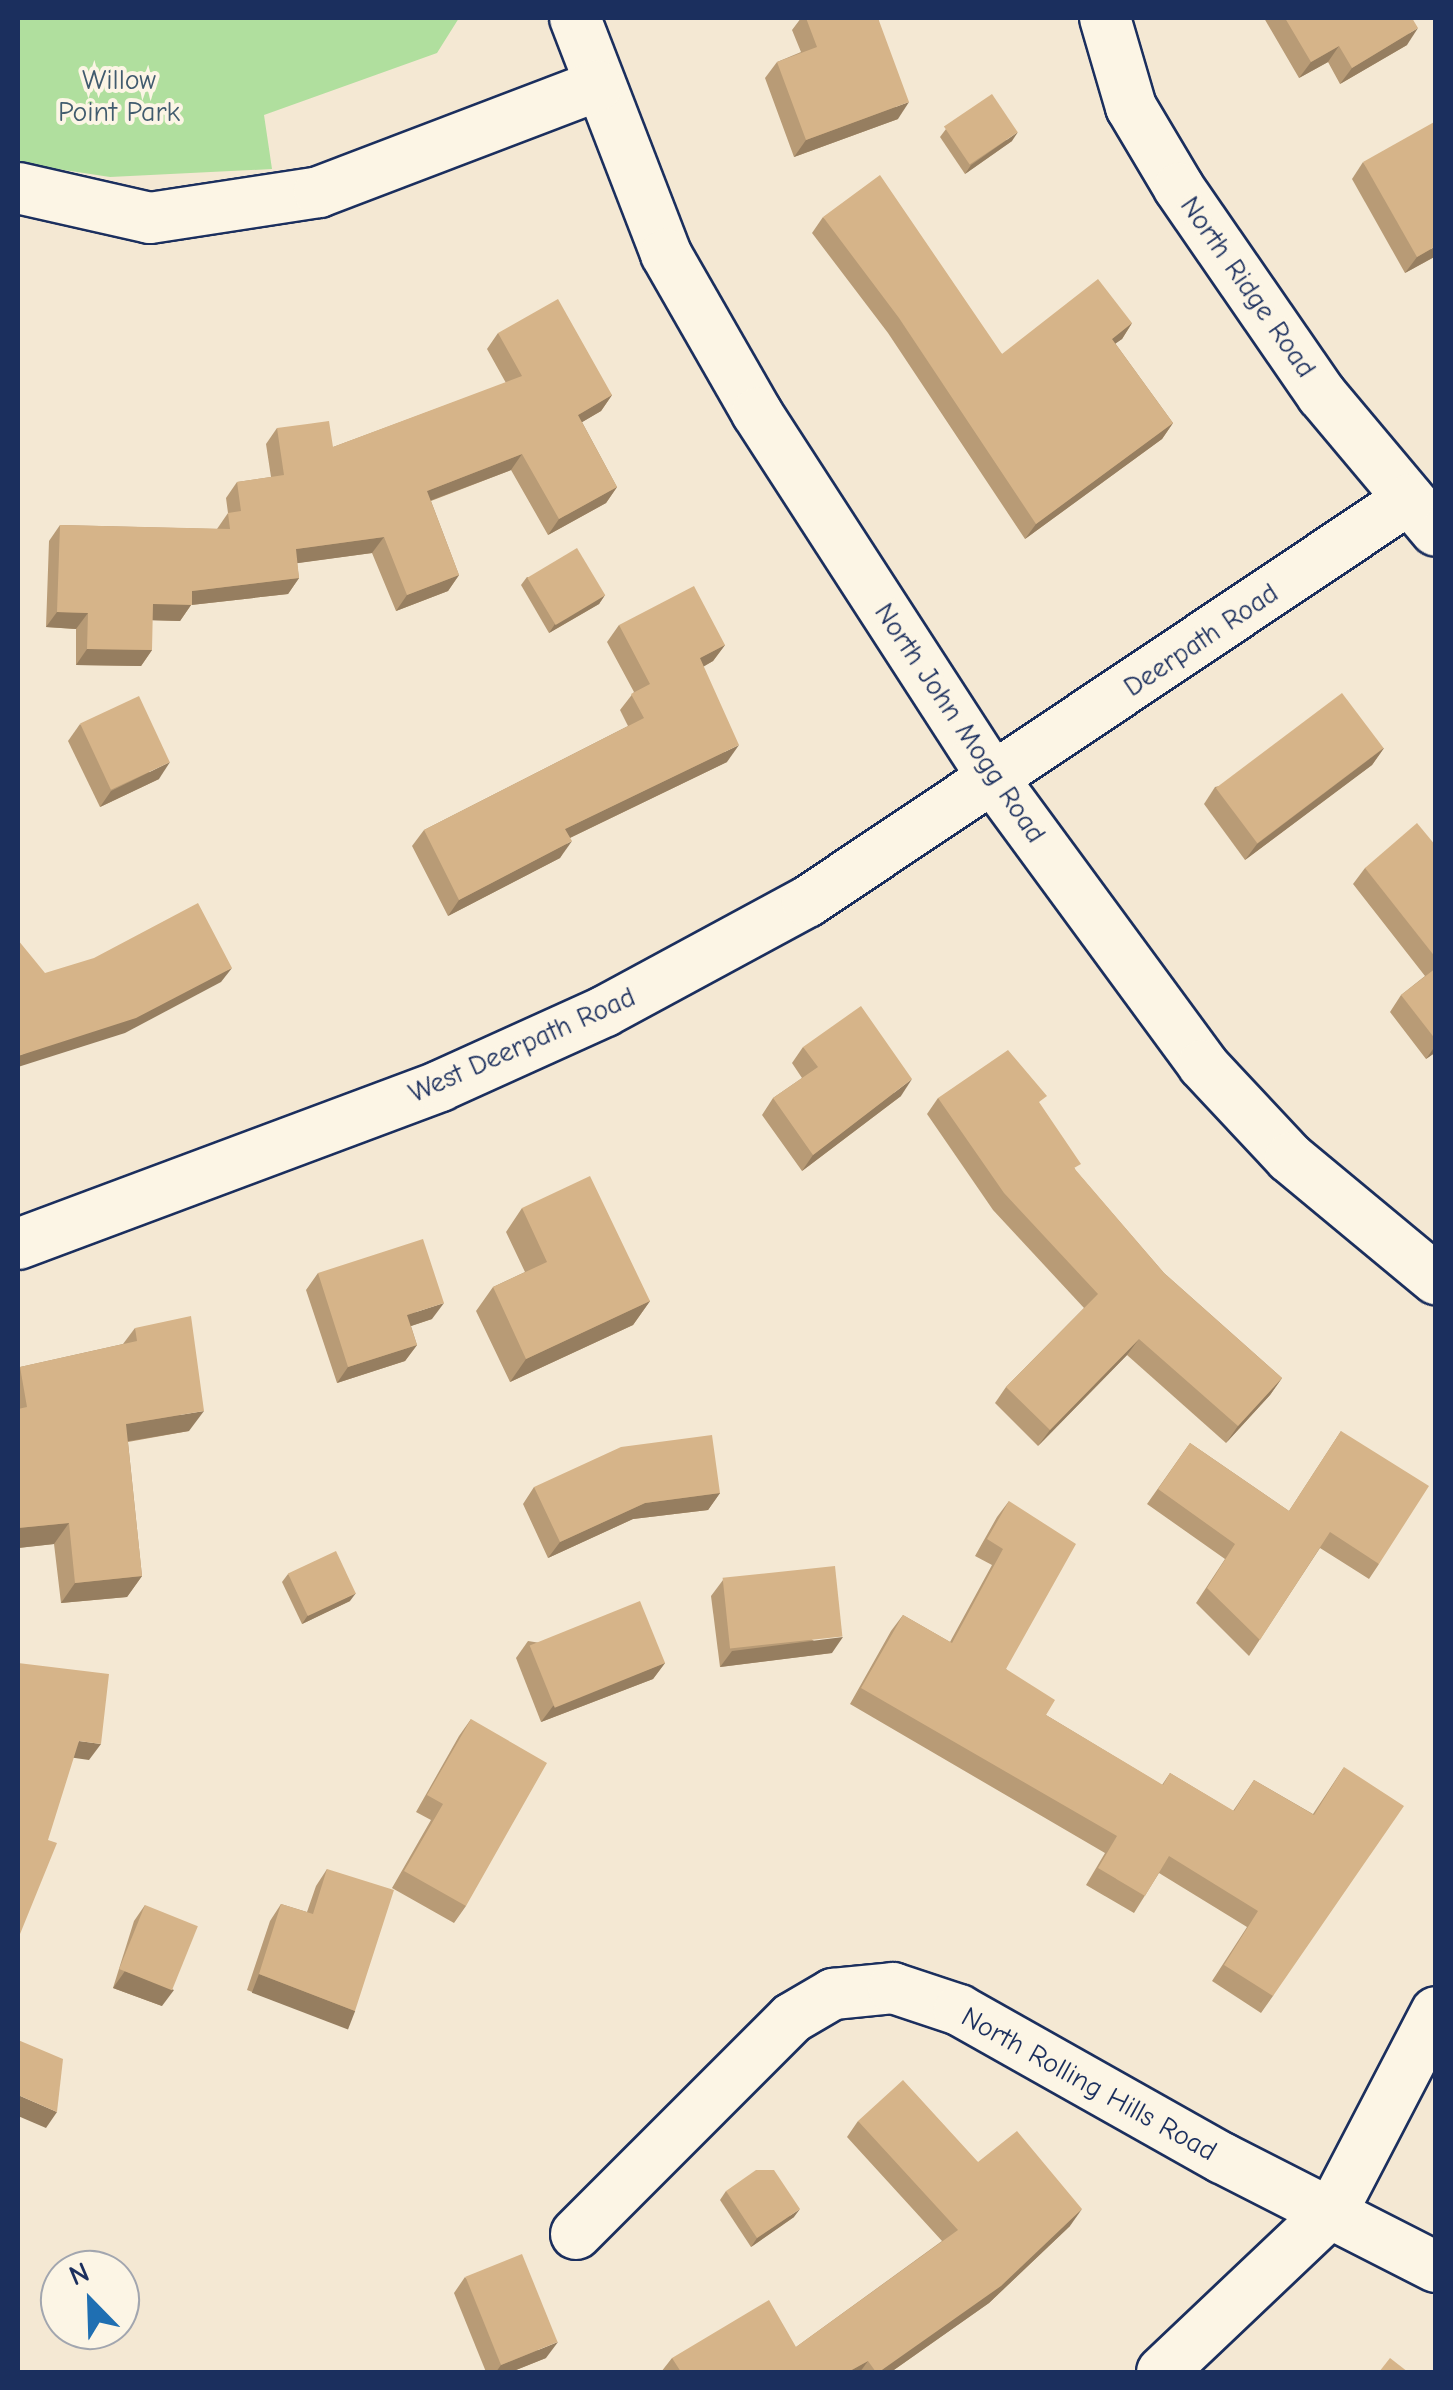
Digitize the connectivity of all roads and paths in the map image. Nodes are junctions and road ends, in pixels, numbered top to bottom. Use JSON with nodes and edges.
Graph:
{"nodes":[{"id":1,"x":575,"y":18,"type":"edge"},
{"id":2,"x":1105,"y":18,"type":"edge"},
{"id":3,"x":597,"y":86,"type":"junction"},
{"id":4,"x":18,"y":188,"type":"edge"},
{"id":5,"x":1422,"y":515,"type":"edge"},
{"id":6,"x":994,"y":780,"type":"junction"},
{"id":7,"x":18,"y":1244,"type":"edge"},
{"id":8,"x":1436,"y":1279,"type":"edge"},
{"id":9,"x":1436,"y":2012,"type":"edge"},
{"id":10,"x":1333,"y":2210,"type":"junction"},
{"id":11,"x":576,"y":2234,"type":"dead end"},
{"id":12,"x":1436,"y":2268,"type":"edge"},
{"id":13,"x":1162,"y":2372,"type":"edge"}],
"edges":[{"from":1,"to":3,"type":"street","name":"North John Mogg Road"},
{"from":2,"to":5,"type":"street","name":"North Ridge Road"},
{"from":3,"to":4,"type":"street"},
{"from":3,"to":6,"type":"street","name":"North John Mogg Road"},
{"from":5,"to":6,"type":"street","name":"Deerpath Road"},
{"from":6,"to":7,"type":"street","name":"West Deerpath Road"},
{"from":6,"to":8,"type":"street","name":"North John Mogg Road"},
{"from":9,"to":10,"type":"street"},
{"from":10,"to":11,"type":"street","name":"North Rolling Hills Road"},
{"from":10,"to":12,"type":"street","name":"North Rolling Hills Road"},
{"from":10,"to":13,"type":"street"}]}
